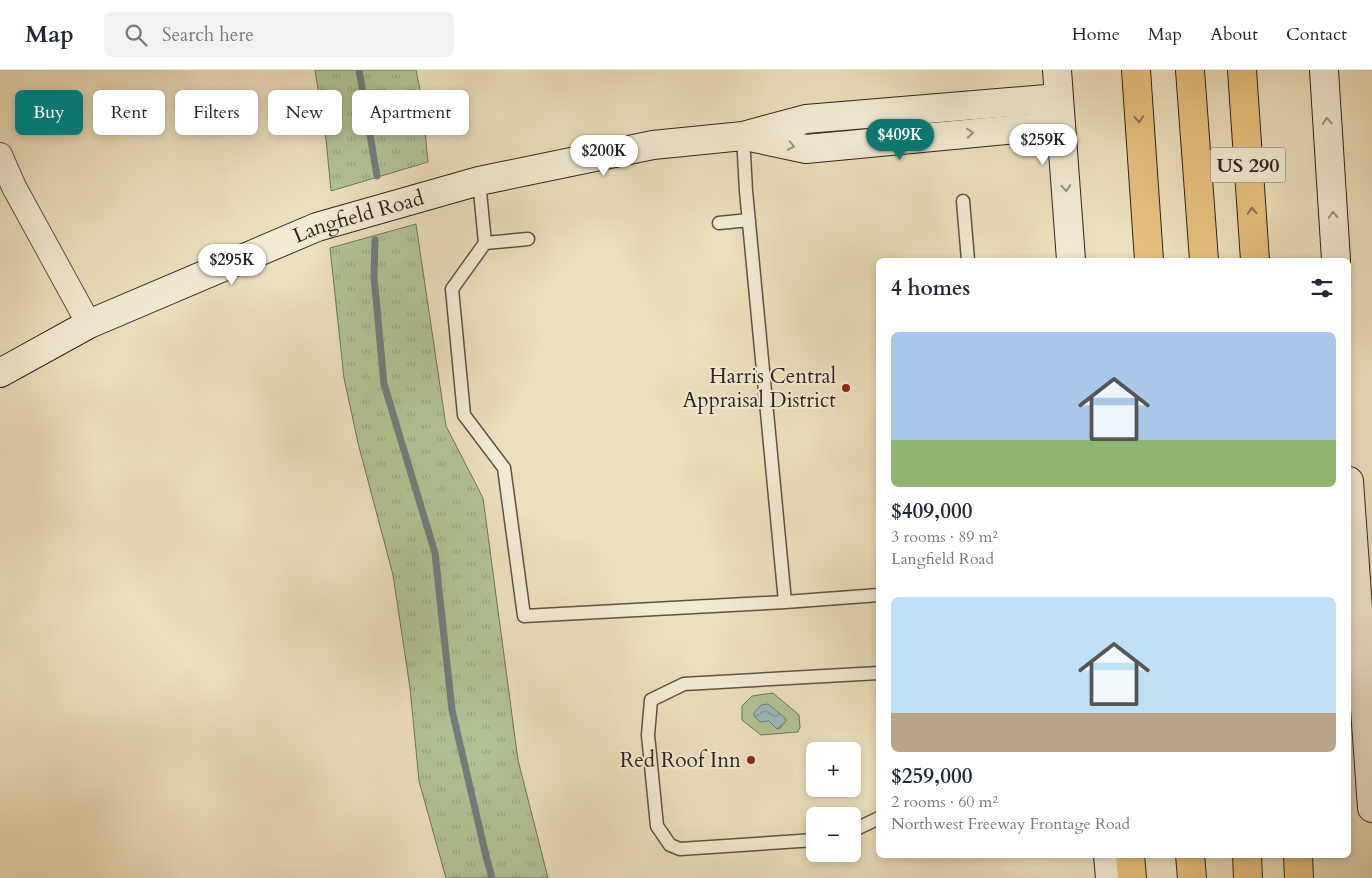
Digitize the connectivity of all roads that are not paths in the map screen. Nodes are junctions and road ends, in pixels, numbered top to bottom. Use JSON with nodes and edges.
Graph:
{"nodes":[{"id":1,"x":1057,"y":70,"type":"edge"},
{"id":2,"x":1136,"y":70,"type":"edge"},
{"id":3,"x":1190,"y":70,"type":"edge"},
{"id":4,"x":1242,"y":70,"type":"edge"},
{"id":5,"x":1324,"y":70,"type":"edge"},
{"id":6,"x":1059,"y":111,"type":"junction"},
{"id":7,"x":743,"y":136,"type":"junction"},
{"id":8,"x":0,"y":156,"type":"edge"},
{"id":9,"x":479,"y":181,"type":"junction"},
{"id":10,"x":963,"y":201,"type":"dead end"},
{"id":11,"x":749,"y":220,"type":"junction"},
{"id":12,"x":719,"y":223,"type":"dead end"},
{"id":13,"x":528,"y":240,"type":"dead end"},
{"id":14,"x":485,"y":243,"type":"junction"},
{"id":15,"x":968,"y":258,"type":"edge"},
{"id":16,"x":1071,"y":258,"type":"edge"},
{"id":17,"x":1149,"y":258,"type":"edge"},
{"id":18,"x":1204,"y":258,"type":"edge"},
{"id":19,"x":1255,"y":258,"type":"edge"},
{"id":20,"x":1336,"y":258,"type":"edge"},
{"id":21,"x":89,"y":324,"type":"junction"},
{"id":22,"x":0,"y":373,"type":"edge"},
{"id":23,"x":1351,"y":509,"type":"edge"},
{"id":24,"x":876,"y":595,"type":"edge"},
{"id":25,"x":785,"y":602,"type":"junction"},
{"id":26,"x":876,"y":673,"type":"edge"},
{"id":27,"x":1372,"y":808,"type":"edge"},
{"id":28,"x":876,"y":819,"type":"edge"},
{"id":29,"x":861,"y":827,"type":"edge"},
{"id":30,"x":806,"y":841,"type":"edge"},
{"id":31,"x":1108,"y":858,"type":"edge"},
{"id":32,"x":1130,"y":858,"type":"edge"},
{"id":33,"x":1190,"y":858,"type":"edge"},
{"id":34,"x":1247,"y":858,"type":"edge"},
{"id":35,"x":1298,"y":858,"type":"edge"},
{"id":36,"x":1110,"y":878,"type":"edge"},
{"id":37,"x":1132,"y":878,"type":"edge"},
{"id":38,"x":1192,"y":878,"type":"edge"},
{"id":39,"x":1248,"y":878,"type":"edge"},
{"id":40,"x":1300,"y":878,"type":"edge"}],
"edges":[{"from":1,"to":6,"type":"street"},
{"from":2,"to":17,"type":"highway","one_way":true},
{"from":3,"to":18,"type":"highway"},
{"from":19,"to":4,"type":"highway","number":"US 290","one_way":true},
{"from":20,"to":5,"type":"street","one_way":true},
{"from":6,"to":7,"type":"street","name":"Langfield Road"},
{"from":6,"to":16,"type":"street","one_way":true},
{"from":7,"to":9,"type":"street","name":"Langfield Road"},
{"from":7,"to":11,"type":"lane"},
{"from":8,"to":21,"type":"street"},
{"from":9,"to":14,"type":"lane"},
{"from":9,"to":21,"type":"street","name":"Langfield Road"},
{"from":10,"to":15,"type":"lane"},
{"from":11,"to":12,"type":"lane"},
{"from":11,"to":25,"type":"lane"},
{"from":13,"to":14,"type":"lane"},
{"from":14,"to":25,"type":"lane"},
{"from":21,"to":22,"type":"street","name":"Langfield Road"},
{"from":23,"to":27,"type":"street"},
{"from":24,"to":25,"type":"lane"},
{"from":26,"to":30,"type":"lane"},
{"from":28,"to":29,"type":"lane"},
{"from":31,"to":36,"type":"street"},
{"from":32,"to":37,"type":"highway"},
{"from":33,"to":38,"type":"highway"},
{"from":34,"to":39,"type":"highway"},
{"from":35,"to":40,"type":"highway"}]}
